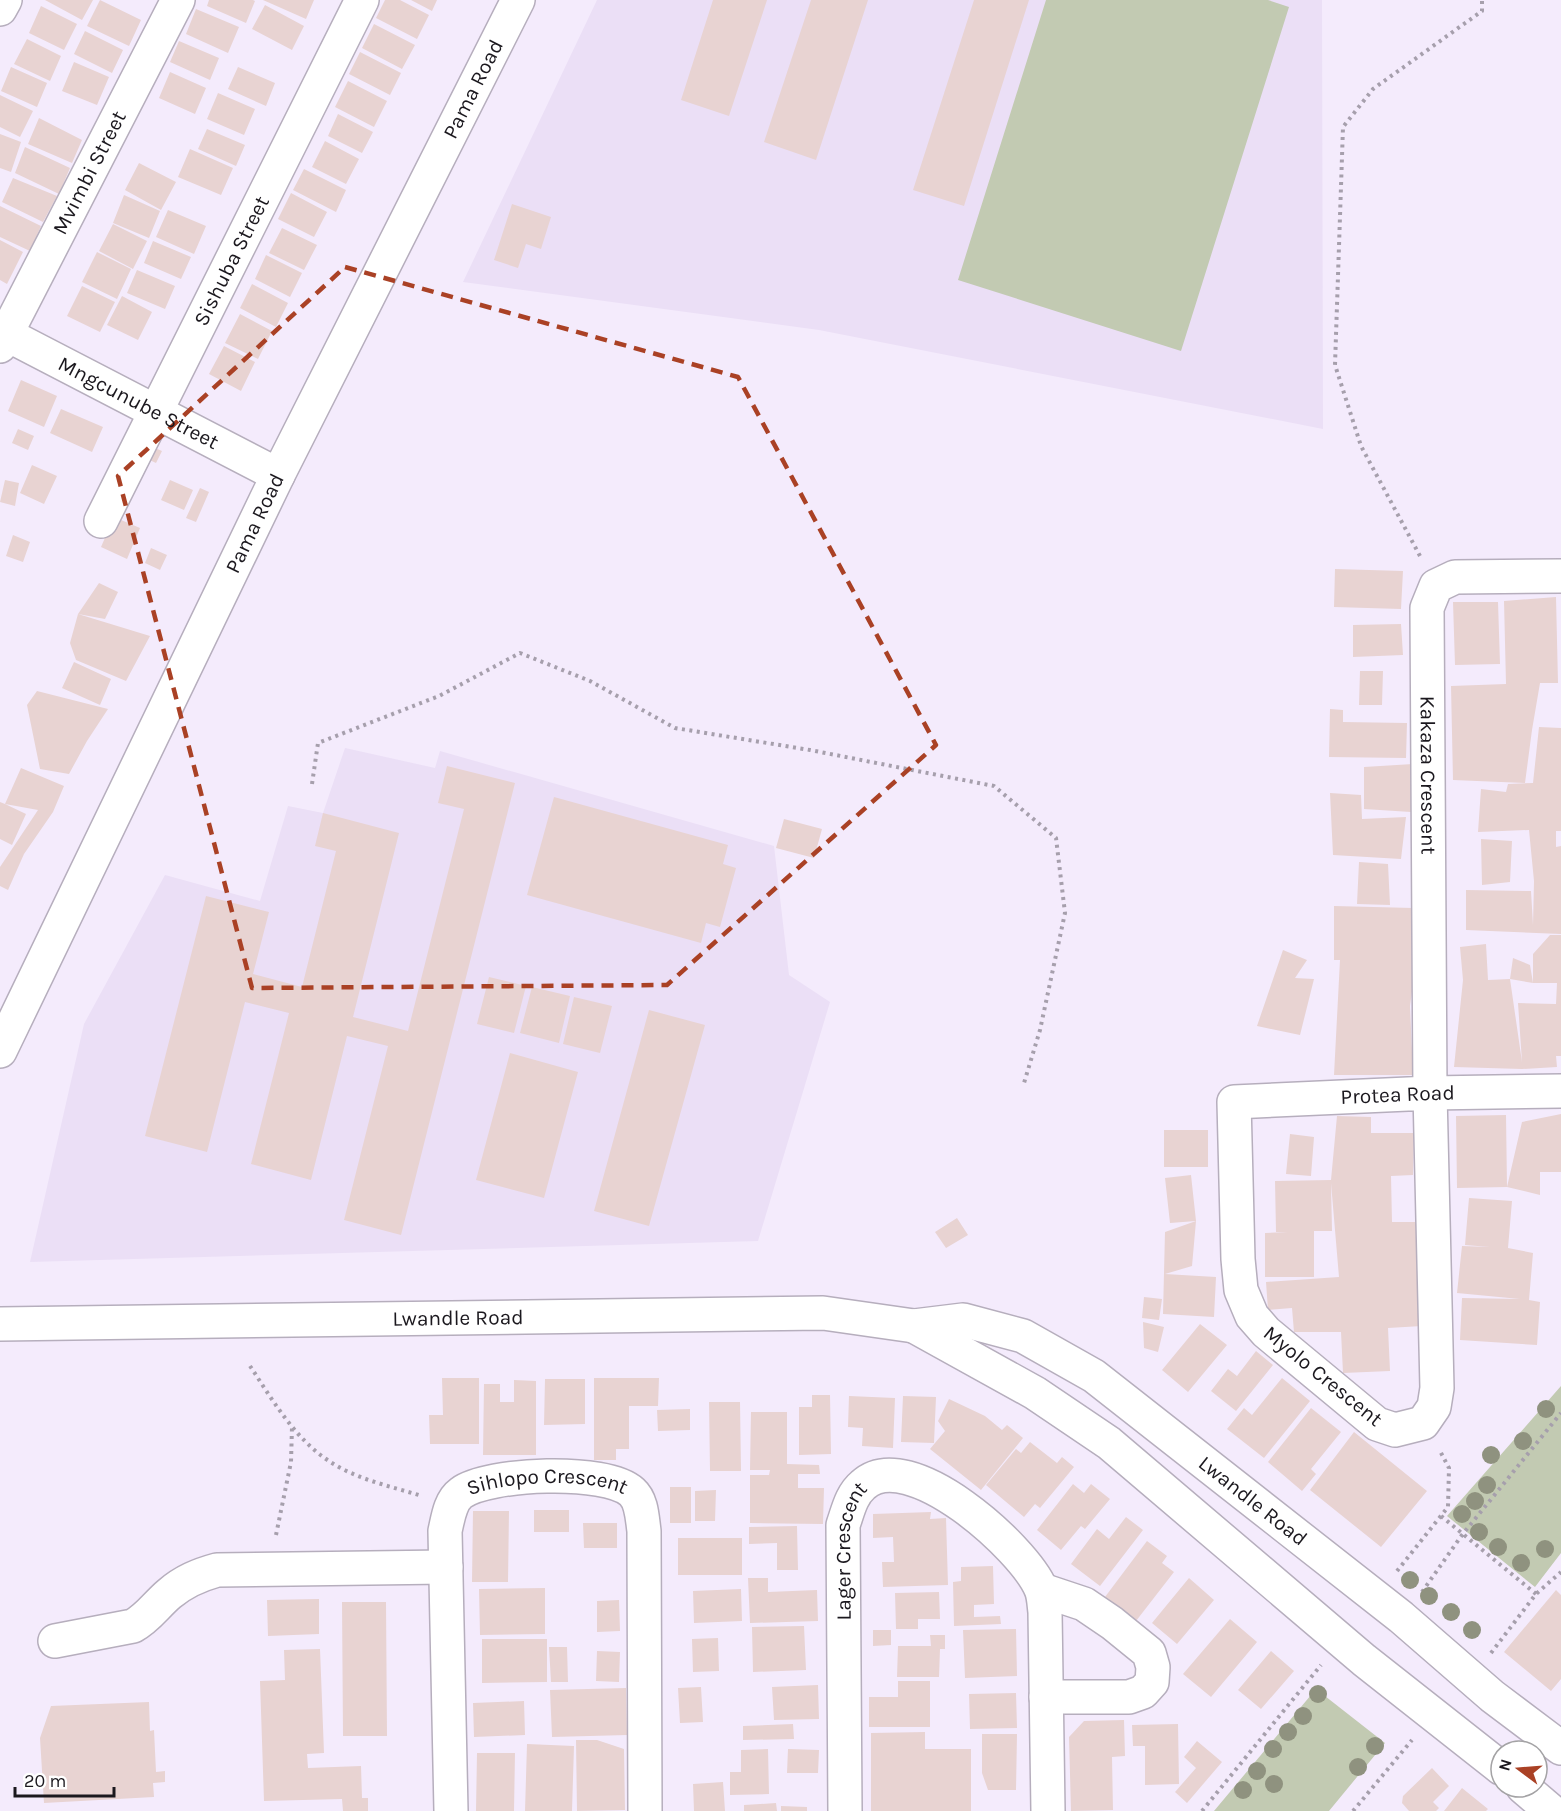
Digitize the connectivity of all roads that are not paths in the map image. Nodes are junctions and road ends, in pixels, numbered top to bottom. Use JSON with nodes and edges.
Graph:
{"nodes":[{"id":1,"x":5,"y":0,"type":"edge"},
{"id":2,"x":178,"y":0,"type":"edge"},
{"id":3,"x":362,"y":0,"type":"edge"},
{"id":4,"x":518,"y":0,"type":"edge"},
{"id":5,"x":0,"y":9,"type":"edge"},
{"id":6,"x":2,"y":337,"type":"edge"},
{"id":7,"x":155,"y":412,"type":"junction"},
{"id":8,"x":278,"y":475,"type":"junction"},
{"id":9,"x":101,"y":521,"type":"dead end"},
{"id":10,"x":1561,"y":576,"type":"edge"},
{"id":11,"x":0,"y":1052,"type":"edge"},
{"id":12,"x":1561,"y":1091,"type":"edge"},
{"id":13,"x":1430,"y":1093,"type":"junction"},
{"id":14,"x":1234,"y":1102,"type":"joint"},
{"id":15,"x":0,"y":1324,"type":"edge"},
{"id":16,"x":914,"y":1326,"type":"junction"},
{"id":17,"x":446,"y":1567,"type":"junction"},
{"id":18,"x":1042,"y":1590,"type":"junction"},
{"id":19,"x":55,"y":1641,"type":"dead end"},
{"id":20,"x":1046,"y":1697,"type":"junction"},
{"id":21,"x":1561,"y":1748,"type":"edge"},
{"id":22,"x":1489,"y":1759,"type":"edge"},
{"id":23,"x":1537,"y":1799,"type":"edge"},
{"id":24,"x":451,"y":1811,"type":"edge"},
{"id":25,"x":645,"y":1811,"type":"edge"},
{"id":26,"x":845,"y":1811,"type":"edge"},
{"id":27,"x":1048,"y":1811,"type":"edge"},
{"id":28,"x":1551,"y":1811,"type":"edge"}],
"edges":[{"from":1,"to":5,"type":"street"},
{"from":2,"to":6,"type":"street","name":"Mvimbi Street"},
{"from":3,"to":7,"type":"street","name":"Sishuba Street"},
{"from":4,"to":8,"type":"street","name":"Pama Road"},
{"from":6,"to":7,"type":"street","name":"Mngcunube Street"},
{"from":7,"to":8,"type":"street","name":"Mngcunube Street"},
{"from":7,"to":9,"type":"street","name":"Sishuba Street"},
{"from":8,"to":11,"type":"street","name":"Pama Road"},
{"from":10,"to":13,"type":"street","name":"Kakaza Crescent"},
{"from":12,"to":13,"type":"street","name":"Protea Road"},
{"from":13,"to":14,"type":"street","name":"Protea Road"},
{"from":13,"to":14,"type":"street","name":"Myolo Crescent"},
{"from":15,"to":16,"type":"street","name":"Lwandle Road"},
{"from":16,"to":21,"type":"street","name":"Lwandle Road"},
{"from":16,"to":22,"type":"street","name":"Lwandle Road"},
{"from":17,"to":19,"type":"street"},
{"from":17,"to":24,"type":"street","name":"Sihlopo Crescent"},
{"from":17,"to":25,"type":"street","name":"Sihlopo Crescent"},
{"from":18,"to":20,"type":"street","name":"Lager Crescent"},
{"from":18,"to":20,"type":"street"},
{"from":18,"to":26,"type":"street","name":"Lager Crescent"},
{"from":20,"to":27,"type":"street","name":"Lager Crescent"},
{"from":23,"to":28,"type":"street"}]}
